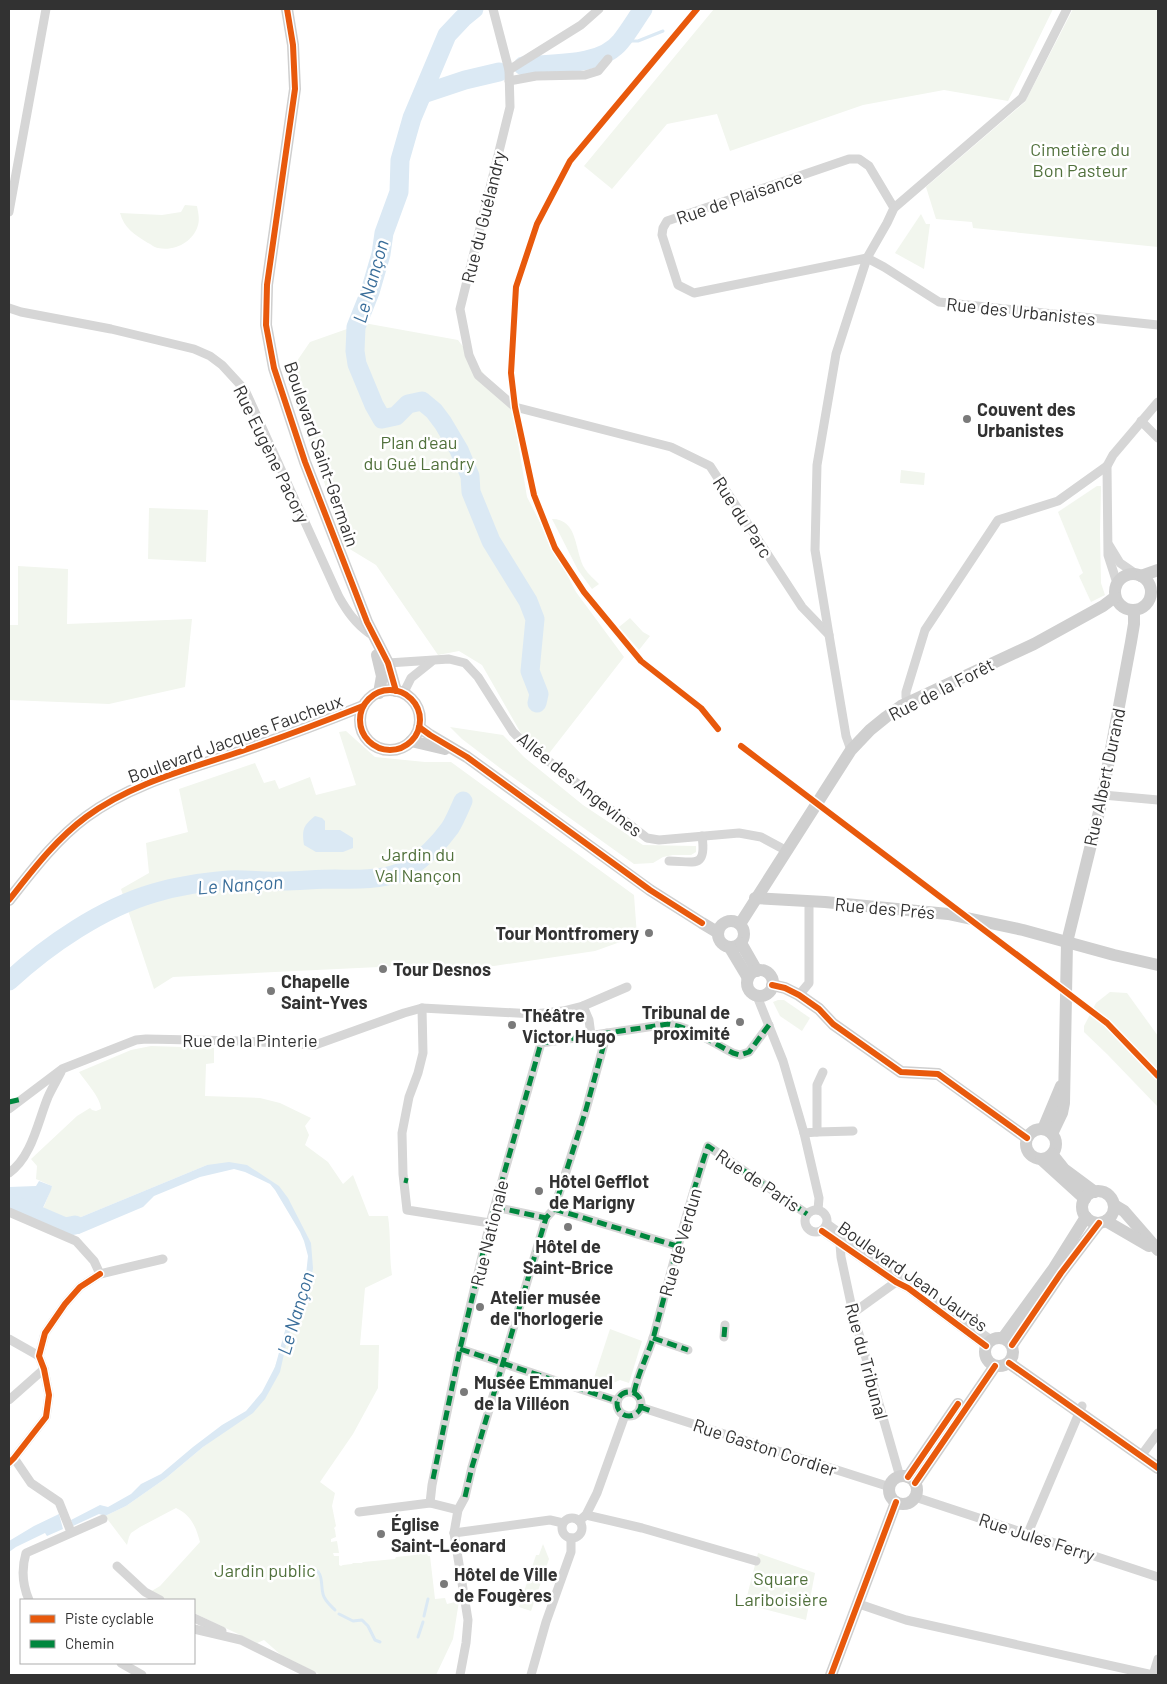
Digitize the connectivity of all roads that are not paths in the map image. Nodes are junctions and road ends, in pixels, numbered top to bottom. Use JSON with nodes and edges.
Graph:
{"nodes":[{"id":1,"x":46,"y":9,"type":"edge"},
{"id":2,"x":287,"y":9,"type":"edge"},
{"id":3,"x":493,"y":9,"type":"edge"},
{"id":4,"x":599,"y":9,"type":"edge"},
{"id":5,"x":1067,"y":9,"type":"edge"},
{"id":6,"x":608,"y":58,"type":"dead end"},
{"id":7,"x":509,"y":70,"type":"junction"},
{"id":8,"x":510,"y":81,"type":"junction"},
{"id":9,"x":894,"y":208,"type":"junction"},
{"id":10,"x":9,"y":212,"type":"edge"},
{"id":11,"x":867,"y":258,"type":"junction"},
{"id":12,"x":11,"y":312,"type":"edge"},
{"id":13,"x":1158,"y":324,"type":"edge"},
{"id":14,"x":1158,"y":402,"type":"edge"},
{"id":15,"x":515,"y":408,"type":"joint"},
{"id":16,"x":1141,"y":421,"type":"junction"},
{"id":17,"x":1158,"y":438,"type":"edge"},
{"id":18,"x":1107,"y":466,"type":"junction"},
{"id":19,"x":1108,"y":542,"type":"junction"},
{"id":20,"x":1158,"y":570,"type":"edge"},
{"id":21,"x":1138,"y":575,"type":"junction"},
{"id":22,"x":1117,"y":583,"type":"junction"},
{"id":23,"x":1154,"y":585,"type":"edge"},
{"id":24,"x":1115,"y":597,"type":"junction"},
{"id":25,"x":1134,"y":611,"type":"junction"},
{"id":26,"x":368,"y":627,"type":"junction"},
{"id":27,"x":829,"y":635,"type":"junction"},
{"id":28,"x":433,"y":661,"type":"junction"},
{"id":29,"x":388,"y":663,"type":"junction"},
{"id":30,"x":379,"y":692,"type":"junction"},
{"id":31,"x":400,"y":692,"type":"junction"},
{"id":32,"x":909,"y":703,"type":"junction"},
{"id":33,"x":363,"y":706,"type":"junction"},
{"id":34,"x":330,"y":720,"type":"junction"},
{"id":35,"x":360,"y":724,"type":"junction"},
{"id":36,"x":419,"y":726,"type":"junction"},
{"id":37,"x":411,"y":741,"type":"junction"},
{"id":38,"x":850,"y":750,"type":"junction"},
{"id":39,"x":468,"y":757,"type":"junction"},
{"id":40,"x":1102,"y":795,"type":"junction"},
{"id":41,"x":1158,"y":800,"type":"edge"},
{"id":42,"x":702,"y":836,"type":"junction"},
{"id":43,"x":787,"y":851,"type":"junction"},
{"id":44,"x":669,"y":861,"type":"dead end"},
{"id":45,"x":756,"y":898,"type":"junction"},
{"id":46,"x":9,"y":900,"type":"edge"},
{"id":47,"x":809,"y":901,"type":"junction"},
{"id":48,"x":740,"y":924,"type":"junction"},
{"id":49,"x":717,"y":932,"type":"junction"},
{"id":50,"x":1066,"y":942,"type":"junction"},
{"id":51,"x":735,"y":945,"type":"junction"},
{"id":52,"x":1158,"y":965,"type":"edge"},
{"id":53,"x":752,"y":974,"type":"junction"},
{"id":54,"x":772,"y":985,"type":"junction"},
{"id":55,"x":627,"y":987,"type":"dead end"},
{"id":56,"x":757,"y":996,"type":"junction"},
{"id":57,"x":799,"y":996,"type":"junction"},
{"id":58,"x":584,"y":1006,"type":"junction"},
{"id":59,"x":422,"y":1008,"type":"junction"},
{"id":60,"x":769,"y":1025,"type":"junction"},
{"id":61,"x":607,"y":1032,"type":"junction"},
{"id":62,"x":591,"y":1035,"type":"junction"},
{"id":63,"x":62,"y":1070,"type":"junction"},
{"id":64,"x":823,"y":1072,"type":"dead end"},
{"id":65,"x":22,"y":1098,"type":"junction"},
{"id":66,"x":9,"y":1102,"type":"edge"},
{"id":67,"x":9,"y":1109,"type":"edge"},
{"id":68,"x":853,"y":1131,"type":"dead end"},
{"id":69,"x":816,"y":1132,"type":"junction"},
{"id":70,"x":1048,"y":1132,"type":"junction"},
{"id":71,"x":804,"y":1133,"type":"junction"},
{"id":72,"x":1027,"y":1138,"type":"junction"},
{"id":73,"x":708,"y":1146,"type":"joint"},
{"id":74,"x":1047,"y":1157,"type":"junction"},
{"id":75,"x":9,"y":1173,"type":"edge"},
{"id":76,"x":1090,"y":1196,"type":"junction"},
{"id":77,"x":1114,"y":1205,"type":"junction"},
{"id":78,"x":495,"y":1207,"type":"junction"},
{"id":79,"x":554,"y":1209,"type":"junction"},
{"id":80,"x":818,"y":1210,"type":"junction"},
{"id":81,"x":9,"y":1212,"type":"edge"},
{"id":82,"x":807,"y":1214,"type":"junction"},
{"id":83,"x":1086,"y":1217,"type":"junction"},
{"id":84,"x":546,"y":1218,"type":"junction"},
{"id":85,"x":1103,"y":1222,"type":"junction"},
{"id":86,"x":490,"y":1223,"type":"junction"},
{"id":87,"x":824,"y":1228,"type":"junction"},
{"id":88,"x":1144,"y":1239,"type":"junction"},
{"id":89,"x":840,"y":1244,"type":"junction"},
{"id":90,"x":678,"y":1246,"type":"junction"},
{"id":91,"x":1158,"y":1251,"type":"edge"},
{"id":92,"x":1070,"y":1253,"type":"junction"},
{"id":93,"x":163,"y":1259,"type":"dead end"},
{"id":94,"x":100,"y":1274,"type":"junction"},
{"id":95,"x":896,"y":1282,"type":"junction"},
{"id":96,"x":853,"y":1313,"type":"junction"},
{"id":97,"x":726,"y":1325,"type":"dead end"},
{"id":98,"x":724,"y":1337,"type":"dead end"},
{"id":99,"x":653,"y":1338,"type":"junction"},
{"id":100,"x":9,"y":1339,"type":"edge"},
{"id":101,"x":1003,"y":1348,"type":"junction"},
{"id":102,"x":460,"y":1349,"type":"junction"},
{"id":103,"x":688,"y":1350,"type":"dead end"},
{"id":104,"x":39,"y":1356,"type":"junction"},
{"id":105,"x":503,"y":1363,"type":"junction"},
{"id":106,"x":992,"y":1364,"type":"junction"},
{"id":107,"x":44,"y":1369,"type":"junction"},
{"id":108,"x":634,"y":1393,"type":"junction"},
{"id":109,"x":9,"y":1400,"type":"edge"},
{"id":110,"x":617,"y":1401,"type":"junction"},
{"id":111,"x":640,"y":1407,"type":"junction"},
{"id":112,"x":1081,"y":1409,"type":"junction"},
{"id":113,"x":625,"y":1415,"type":"junction"},
{"id":114,"x":1158,"y":1433,"type":"edge"},
{"id":115,"x":1143,"y":1454,"type":"junction"},
{"id":116,"x":11,"y":1461,"type":"edge"},
{"id":117,"x":1158,"y":1462,"type":"edge"},
{"id":118,"x":1158,"y":1468,"type":"edge"},
{"id":119,"x":908,"y":1479,"type":"junction"},
{"id":120,"x":890,"y":1487,"type":"junction"},
{"id":121,"x":915,"y":1497,"type":"junction"},
{"id":122,"x":896,"y":1502,"type":"junction"},
{"id":123,"x":430,"y":1503,"type":"junction"},
{"id":124,"x":458,"y":1510,"type":"junction"},
{"id":125,"x":358,"y":1512,"type":"dead end"},
{"id":126,"x":583,"y":1518,"type":"junction"},
{"id":127,"x":103,"y":1519,"type":"dead end"},
{"id":128,"x":563,"y":1524,"type":"junction"},
{"id":129,"x":71,"y":1530,"type":"junction"},
{"id":130,"x":454,"y":1533,"type":"junction"},
{"id":131,"x":1028,"y":1534,"type":"junction"},
{"id":132,"x":571,"y":1538,"type":"junction"},
{"id":133,"x":756,"y":1561,"type":"dead end"},
{"id":134,"x":117,"y":1566,"type":"dead end"},
{"id":135,"x":1158,"y":1577,"type":"edge"},
{"id":136,"x":29,"y":1599,"type":"edge"},
{"id":137,"x":158,"y":1599,"type":"edge"},
{"id":138,"x":858,"y":1604,"type":"junction"},
{"id":139,"x":195,"y":1618,"type":"edge"},
{"id":140,"x":195,"y":1629,"type":"edge"},
{"id":141,"x":240,"y":1640,"type":"junction"},
{"id":142,"x":1158,"y":1659,"type":"edge"},
{"id":143,"x":123,"y":1664,"type":"edge"},
{"id":144,"x":142,"y":1675,"type":"edge"},
{"id":145,"x":312,"y":1675,"type":"edge"},
{"id":146,"x":460,"y":1675,"type":"edge"},
{"id":147,"x":531,"y":1675,"type":"edge"},
{"id":148,"x":831,"y":1675,"type":"edge"},
{"id":149,"x":1153,"y":1675,"type":"edge"}],
"edges":[{"from":1,"to":10,"type":"street"},
{"from":2,"to":26,"type":"main road","name":"Boulevard Saint-Germain"},
{"from":3,"to":7,"type":"street","name":"Rue du Guélandry"},
{"from":4,"to":7,"type":"street"},
{"from":5,"to":9,"type":"street"},
{"from":6,"to":8,"type":"street"},
{"from":7,"to":8,"type":"street","name":"Rue du Guélandry"},
{"from":8,"to":15,"type":"street","name":"Rue du Guélandry"},
{"from":9,"to":11,"type":"street"},
{"from":9,"to":11,"type":"street","name":"Rue de Plaisance"},
{"from":11,"to":13,"type":"street","name":"Rue des Urbanistes"},
{"from":11,"to":27,"type":"street"},
{"from":12,"to":26,"type":"street","name":"Rue Eugène Pacory"},
{"from":14,"to":16,"type":"street"},
{"from":15,"to":27,"type":"street","name":"Rue du Parc"},
{"from":16,"to":17,"type":"street"},
{"from":16,"to":18,"type":"street"},
{"from":18,"to":19,"type":"street"},
{"from":18,"to":32,"type":"street"},
{"from":19,"to":21,"type":"street"},
{"from":19,"to":22,"type":"street"},
{"from":20,"to":21,"type":"main road"},
{"from":21,"to":22,"type":"main road"},
{"from":21,"to":23,"type":"main road"},
{"from":22,"to":24,"type":"main road"},
{"from":23,"to":25,"type":"main road"},
{"from":24,"to":25,"type":"main road"},
{"from":24,"to":32,"type":"main road","name":"Rue de la Forêt"},
{"from":25,"to":40,"type":"main road","name":"Rue Albert Durand"},
{"from":26,"to":29,"type":"main road","name":"Boulevard Saint-Germain"},
{"from":26,"to":30,"type":"main road","name":"Rue Eugène Pacory"},
{"from":27,"to":38,"type":"street"},
{"from":28,"to":29,"type":"street","name":"Allée des Angevines"},
{"from":28,"to":31,"type":"street"},
{"from":28,"to":42,"type":"street","name":"Allée des Angevines"},
{"from":29,"to":31,"type":"main road","name":"Boulevard Saint-Germain"},
{"from":30,"to":31,"type":"main road"},
{"from":30,"to":33,"type":"main road"},
{"from":31,"to":36,"type":"main road"},
{"from":32,"to":38,"type":"main road","name":"Rue de la Forêt"},
{"from":33,"to":34,"type":"main road","name":"Boulevard Jacques Faucheux"},
{"from":33,"to":35,"type":"main road"},
{"from":34,"to":35,"type":"main road","name":"Boulevard Jacques Faucheux"},
{"from":34,"to":46,"type":"main road","name":"Boulevard Jacques Faucheux"},
{"from":35,"to":37,"type":"main road"},
{"from":36,"to":37,"type":"main road"},
{"from":36,"to":39,"type":"main road"},
{"from":37,"to":39,"type":"main road"},
{"from":38,"to":43,"type":"main road","name":"Rue de la Forêt"},
{"from":39,"to":49,"type":"main road"},
{"from":40,"to":41,"type":"street"},
{"from":40,"to":50,"type":"main road","name":"Rue Albert Durand"},
{"from":42,"to":43,"type":"street","name":"Allée des Angevines"},
{"from":42,"to":44,"type":"street"},
{"from":43,"to":45,"type":"main road","name":"Rue de la Forêt"},
{"from":45,"to":47,"type":"main road","name":"Rue des Prés"},
{"from":45,"to":48,"type":"main road","name":"Rue de la Forêt"},
{"from":47,"to":50,"type":"main road","name":"Rue des Prés"},
{"from":47,"to":57,"type":"street"},
{"from":48,"to":49,"type":"main road"},
{"from":48,"to":51,"type":"main road"},
{"from":49,"to":51,"type":"main road"},
{"from":50,"to":52,"type":"main road","name":"Rue des Prés"},
{"from":50,"to":70,"type":"main road","name":"Rue Albert Durand"},
{"from":51,"to":53,"type":"main road"},
{"from":53,"to":54,"type":"main road"},
{"from":53,"to":56,"type":"main road"},
{"from":54,"to":56,"type":"main road"},
{"from":54,"to":57,"type":"main road"},
{"from":55,"to":58,"type":"street","name":"Rue de la Pinterie"},
{"from":56,"to":60,"type":"street"},
{"from":57,"to":72,"type":"main road"},
{"from":58,"to":59,"type":"street","name":"Rue de la Pinterie"},
{"from":58,"to":62,"type":"street"},
{"from":59,"to":63,"type":"street","name":"Rue de la Pinterie"},
{"from":59,"to":86,"type":"street"},
{"from":60,"to":61,"type":"street"},
{"from":60,"to":71,"type":"street"},
{"from":61,"to":62,"type":"street"},
{"from":61,"to":79,"type":"street"},
{"from":62,"to":78,"type":"street","name":"Rue Nationale"},
{"from":63,"to":65,"type":"street","name":"Rue de la Pinterie"},
{"from":63,"to":75,"type":"street"},
{"from":64,"to":69,"type":"street"},
{"from":65,"to":66,"type":"street"},
{"from":65,"to":67,"type":"street","name":"Rue de la Pinterie"},
{"from":68,"to":69,"type":"street"},
{"from":69,"to":71,"type":"street"},
{"from":70,"to":72,"type":"main road"},
{"from":70,"to":74,"type":"main road"},
{"from":71,"to":80,"type":"street"},
{"from":72,"to":74,"type":"main road"},
{"from":73,"to":82,"type":"street","name":"Rue de Paris"},
{"from":73,"to":90,"type":"street","name":"Rue de Verdun"},
{"from":74,"to":76,"type":"main road"},
{"from":76,"to":77,"type":"main road"},
{"from":76,"to":83,"type":"main road"},
{"from":77,"to":85,"type":"main road"},
{"from":77,"to":88,"type":"main road"},
{"from":78,"to":84,"type":"street"},
{"from":78,"to":86,"type":"street","name":"Rue Nationale"},
{"from":79,"to":84,"type":"street"},
{"from":79,"to":90,"type":"street"},
{"from":80,"to":82,"type":"street"},
{"from":80,"to":87,"type":"street"},
{"from":81,"to":94,"type":"street"},
{"from":82,"to":87,"type":"street"},
{"from":83,"to":85,"type":"main road"},
{"from":83,"to":92,"type":"main road"},
{"from":84,"to":105,"type":"street"},
{"from":85,"to":88,"type":"main road"},
{"from":85,"to":92,"type":"main road"},
{"from":86,"to":102,"type":"street","name":"Rue Nationale"},
{"from":87,"to":89,"type":"street","name":"Boulevard Jean Jaurès"},
{"from":87,"to":101,"type":"street","name":"Boulevard Jean Jaurès"},
{"from":88,"to":91,"type":"main road"},
{"from":89,"to":95,"type":"street","name":"Boulevard Jean Jaurès"},
{"from":89,"to":96,"type":"street","name":"Rue du Tribunal"},
{"from":90,"to":99,"type":"street","name":"Rue de Verdun"},
{"from":92,"to":101,"type":"main road"},
{"from":93,"to":94,"type":"street"},
{"from":94,"to":104,"type":"street"},
{"from":95,"to":96,"type":"street"},
{"from":95,"to":101,"type":"street","name":"Boulevard Jean Jaurès"},
{"from":96,"to":119,"type":"street","name":"Rue du Tribunal"},
{"from":97,"to":98,"type":"street"},
{"from":99,"to":103,"type":"street"},
{"from":99,"to":108,"type":"street","name":"Rue de Verdun"},
{"from":100,"to":104,"type":"street"},
{"from":101,"to":106,"type":"main road"},
{"from":101,"to":106,"type":"main road"},
{"from":101,"to":112,"type":"main road","name":"Boulevard Jean Jaurès"},
{"from":102,"to":105,"type":"street"},
{"from":102,"to":123,"type":"street","name":"Rue Nationale"},
{"from":104,"to":107,"type":"street"},
{"from":105,"to":110,"type":"street"},
{"from":105,"to":124,"type":"street"},
{"from":106,"to":119,"type":"main road"},
{"from":107,"to":109,"type":"street"},
{"from":107,"to":116,"type":"street"},
{"from":108,"to":110,"type":"street"},
{"from":108,"to":111,"type":"street"},
{"from":110,"to":113,"type":"street"},
{"from":111,"to":113,"type":"street"},
{"from":111,"to":120,"type":"street","name":"Rue Gaston Cordier"},
{"from":112,"to":115,"type":"main road","name":"Boulevard Jean Jaurès"},
{"from":112,"to":131,"type":"street"},
{"from":113,"to":126,"type":"street"},
{"from":114,"to":115,"type":"street"},
{"from":115,"to":117,"type":"main road","name":"Boulevard Jean Jaurès"},
{"from":115,"to":118,"type":"main road","name":"Boulevard Jean Jaurès"},
{"from":116,"to":129,"type":"street"},
{"from":119,"to":120,"type":"main road"},
{"from":119,"to":121,"type":"main road"},
{"from":120,"to":122,"type":"main road"},
{"from":121,"to":122,"type":"main road"},
{"from":121,"to":131,"type":"street","name":"Rue Jules Ferry"},
{"from":122,"to":138,"type":"main road"},
{"from":123,"to":124,"type":"street"},
{"from":123,"to":125,"type":"street"},
{"from":124,"to":130,"type":"street"},
{"from":126,"to":128,"type":"street"},
{"from":126,"to":132,"type":"street"},
{"from":126,"to":133,"type":"street"},
{"from":127,"to":129,"type":"street"},
{"from":128,"to":130,"type":"street"},
{"from":128,"to":132,"type":"street"},
{"from":129,"to":136,"type":"street"},
{"from":130,"to":146,"type":"street"},
{"from":131,"to":135,"type":"street","name":"Rue Jules Ferry"},
{"from":132,"to":147,"type":"street"},
{"from":134,"to":137,"type":"street"},
{"from":138,"to":148,"type":"main road"},
{"from":138,"to":149,"type":"street"},
{"from":139,"to":141,"type":"street"},
{"from":140,"to":141,"type":"street"},
{"from":141,"to":145,"type":"street"},
{"from":142,"to":149,"type":"street"},
{"from":143,"to":144,"type":"street"}]}
